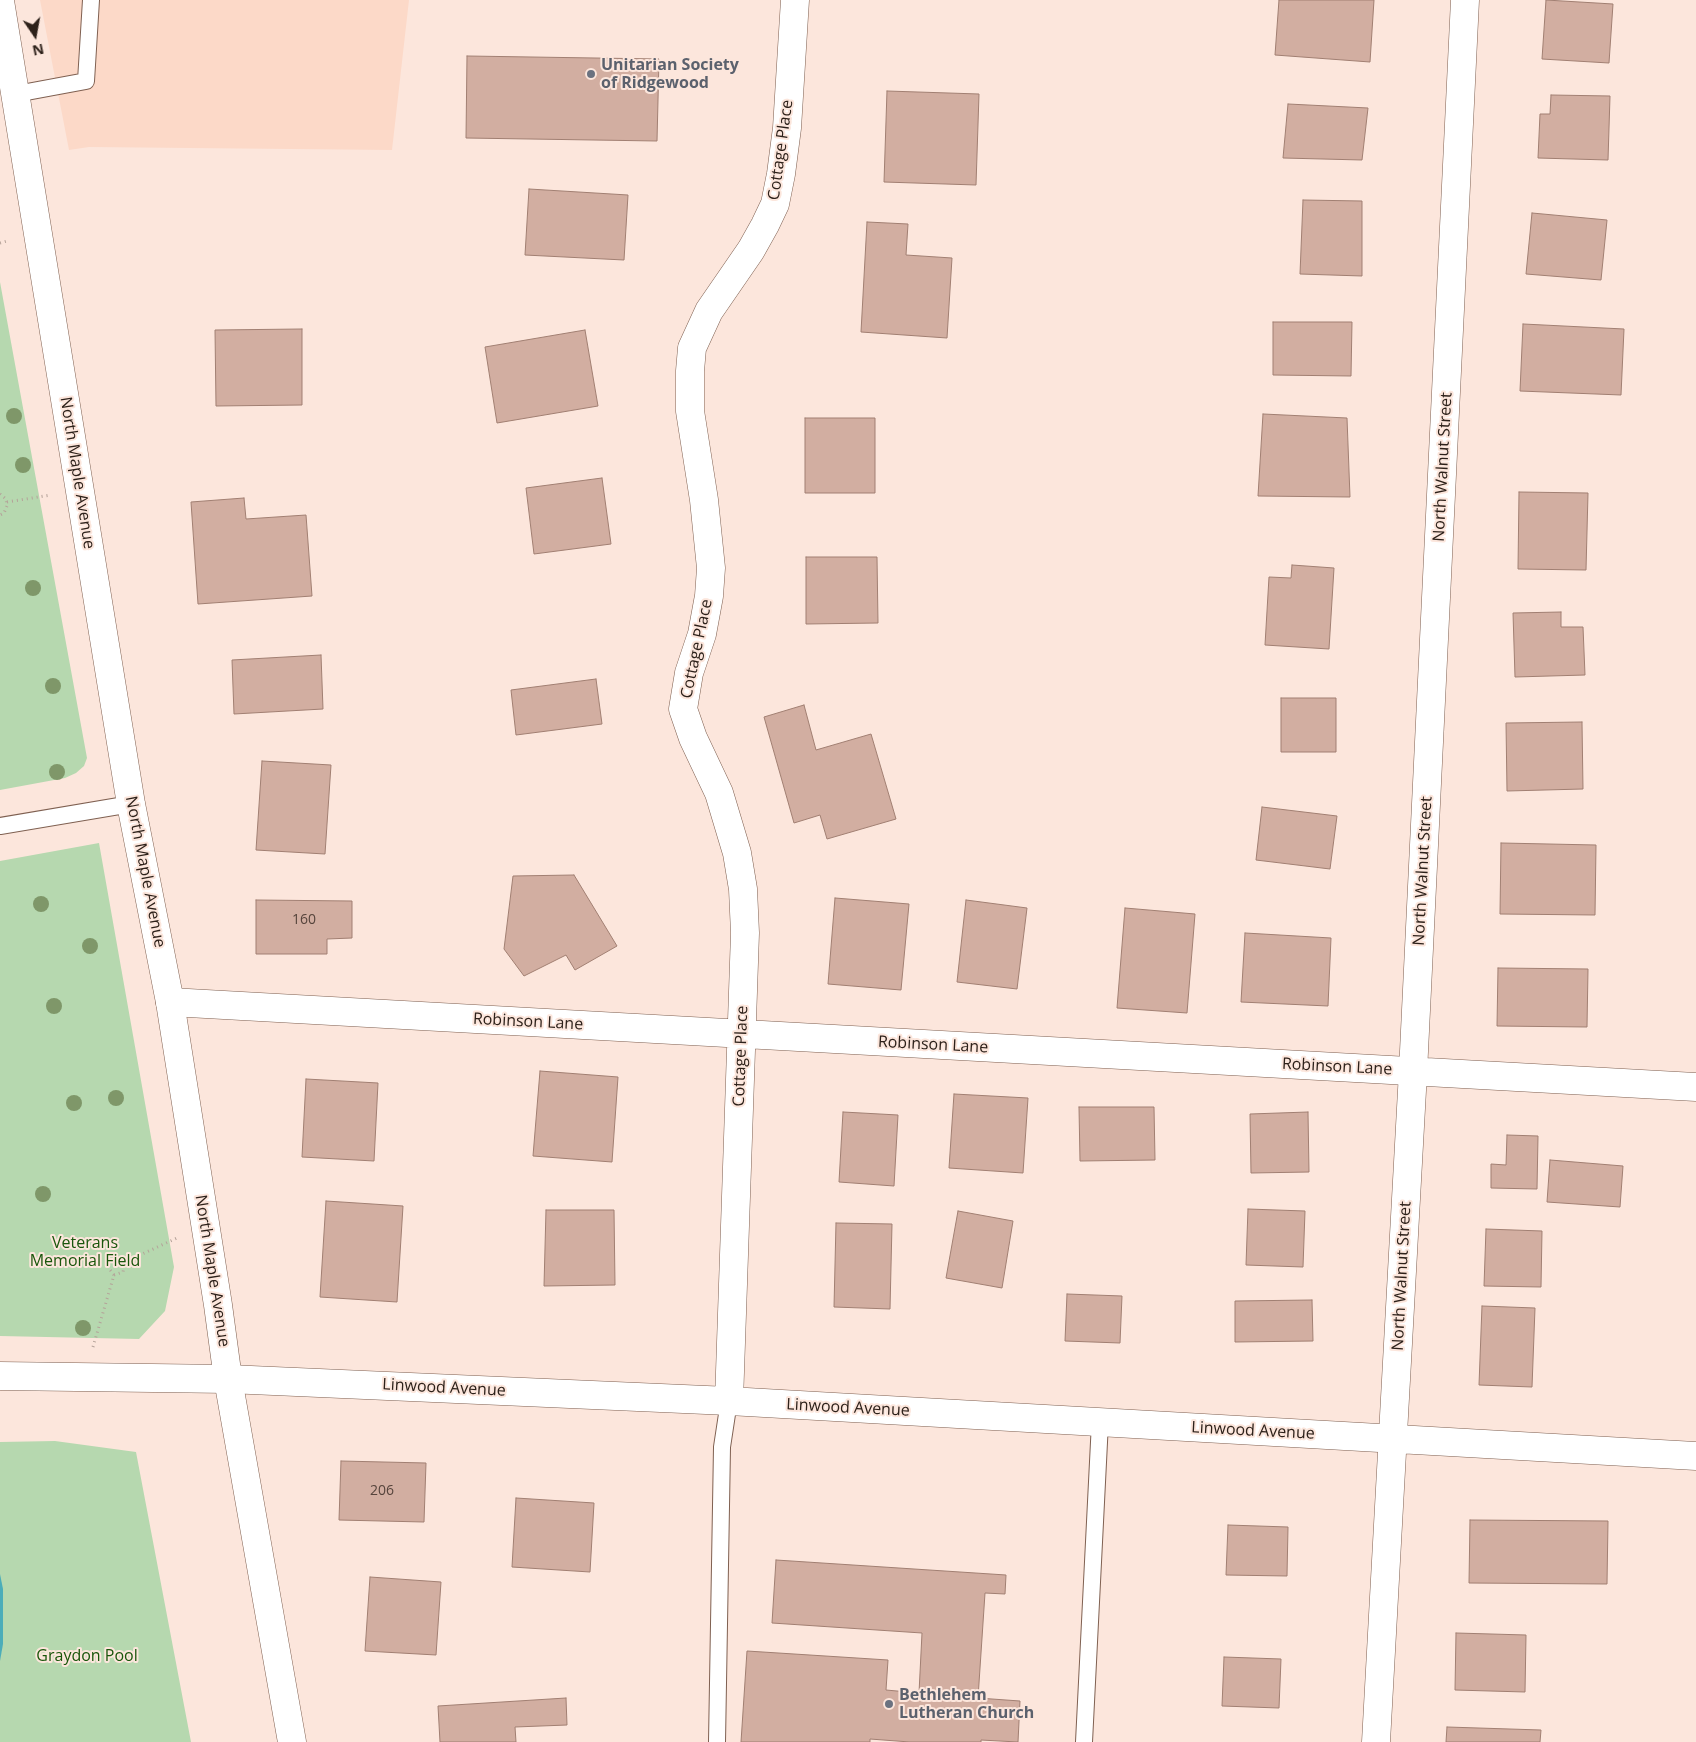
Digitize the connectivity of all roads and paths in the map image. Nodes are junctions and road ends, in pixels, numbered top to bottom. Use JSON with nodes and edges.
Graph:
{"nodes":[{"id":1,"x":91,"y":0,"type":"edge"},
{"id":2,"x":794,"y":0,"type":"edge"},
{"id":3,"x":1465,"y":0,"type":"edge"},
{"id":4,"x":0,"y":1,"type":"edge"},
{"id":5,"x":16,"y":94,"type":"junction"},
{"id":6,"x":10,"y":240,"type":"dead end"},
{"id":7,"x":0,"y":243,"type":"edge"},
{"id":8,"x":0,"y":494,"type":"edge"},
{"id":9,"x":51,"y":495,"type":"dead end"},
{"id":10,"x":7,"y":502,"type":"junction"},
{"id":11,"x":0,"y":515,"type":"edge"},
{"id":12,"x":131,"y":804,"type":"junction"},
{"id":13,"x":0,"y":826,"type":"edge"},
{"id":14,"x":170,"y":1002,"type":"junction"},
{"id":15,"x":742,"y":1035,"type":"junction"},
{"id":16,"x":1413,"y":1072,"type":"junction"},
{"id":17,"x":1696,"y":1087,"type":"edge"},
{"id":18,"x":205,"y":1225,"type":"junction"},
{"id":19,"x":124,"y":1262,"type":"junction"},
{"id":20,"x":114,"y":1275,"type":"junction"},
{"id":21,"x":0,"y":1376,"type":"edge"},
{"id":22,"x":84,"y":1377,"type":"junction"},
{"id":23,"x":228,"y":1379,"type":"junction"},
{"id":24,"x":729,"y":1401,"type":"junction"},
{"id":25,"x":1100,"y":1422,"type":"junction"},
{"id":26,"x":1393,"y":1439,"type":"junction"},
{"id":27,"x":1696,"y":1456,"type":"edge"},
{"id":28,"x":292,"y":1742,"type":"edge"},
{"id":29,"x":717,"y":1742,"type":"edge"},
{"id":30,"x":1084,"y":1742,"type":"edge"},
{"id":31,"x":1376,"y":1742,"type":"edge"}],
"edges":[{"from":1,"to":5,"type":"lane"},
{"from":2,"to":15,"type":"street","name":"Cottage Place"},
{"from":3,"to":16,"type":"street","name":"North Walnut Street"},
{"from":4,"to":5,"type":"street","name":"North Maple Avenue"},
{"from":5,"to":12,"type":"street","name":"North Maple Avenue"},
{"from":6,"to":7,"type":"path"},
{"from":8,"to":10,"type":"path"},
{"from":9,"to":10,"type":"path"},
{"from":10,"to":11,"type":"path"},
{"from":12,"to":13,"type":"lane"},
{"from":12,"to":14,"type":"street","name":"North Maple Avenue"},
{"from":14,"to":15,"type":"street","name":"Robinson Lane"},
{"from":14,"to":18,"type":"street","name":"North Maple Avenue"},
{"from":15,"to":16,"type":"street","name":"Robinson Lane"},
{"from":15,"to":24,"type":"street","name":"Cottage Place"},
{"from":16,"to":17,"type":"street","name":"Robinson Lane"},
{"from":16,"to":26,"type":"street","name":"North Walnut Street"},
{"from":18,"to":19,"type":"path"},
{"from":18,"to":23,"type":"street","name":"North Maple Avenue"},
{"from":19,"to":20,"type":"path"},
{"from":19,"to":20,"type":"path"},
{"from":20,"to":22,"type":"path"},
{"from":21,"to":22,"type":"street","name":"Linwood Avenue"},
{"from":22,"to":23,"type":"street","name":"Linwood Avenue"},
{"from":23,"to":24,"type":"street","name":"Linwood Avenue"},
{"from":23,"to":28,"type":"street","name":"North Maple Avenue"},
{"from":24,"to":25,"type":"street","name":"Linwood Avenue"},
{"from":24,"to":29,"type":"lane"},
{"from":25,"to":26,"type":"street","name":"Linwood Avenue"},
{"from":25,"to":30,"type":"lane"},
{"from":26,"to":27,"type":"street","name":"Linwood Avenue"},
{"from":26,"to":31,"type":"street","name":"North Walnut Street"}]}
